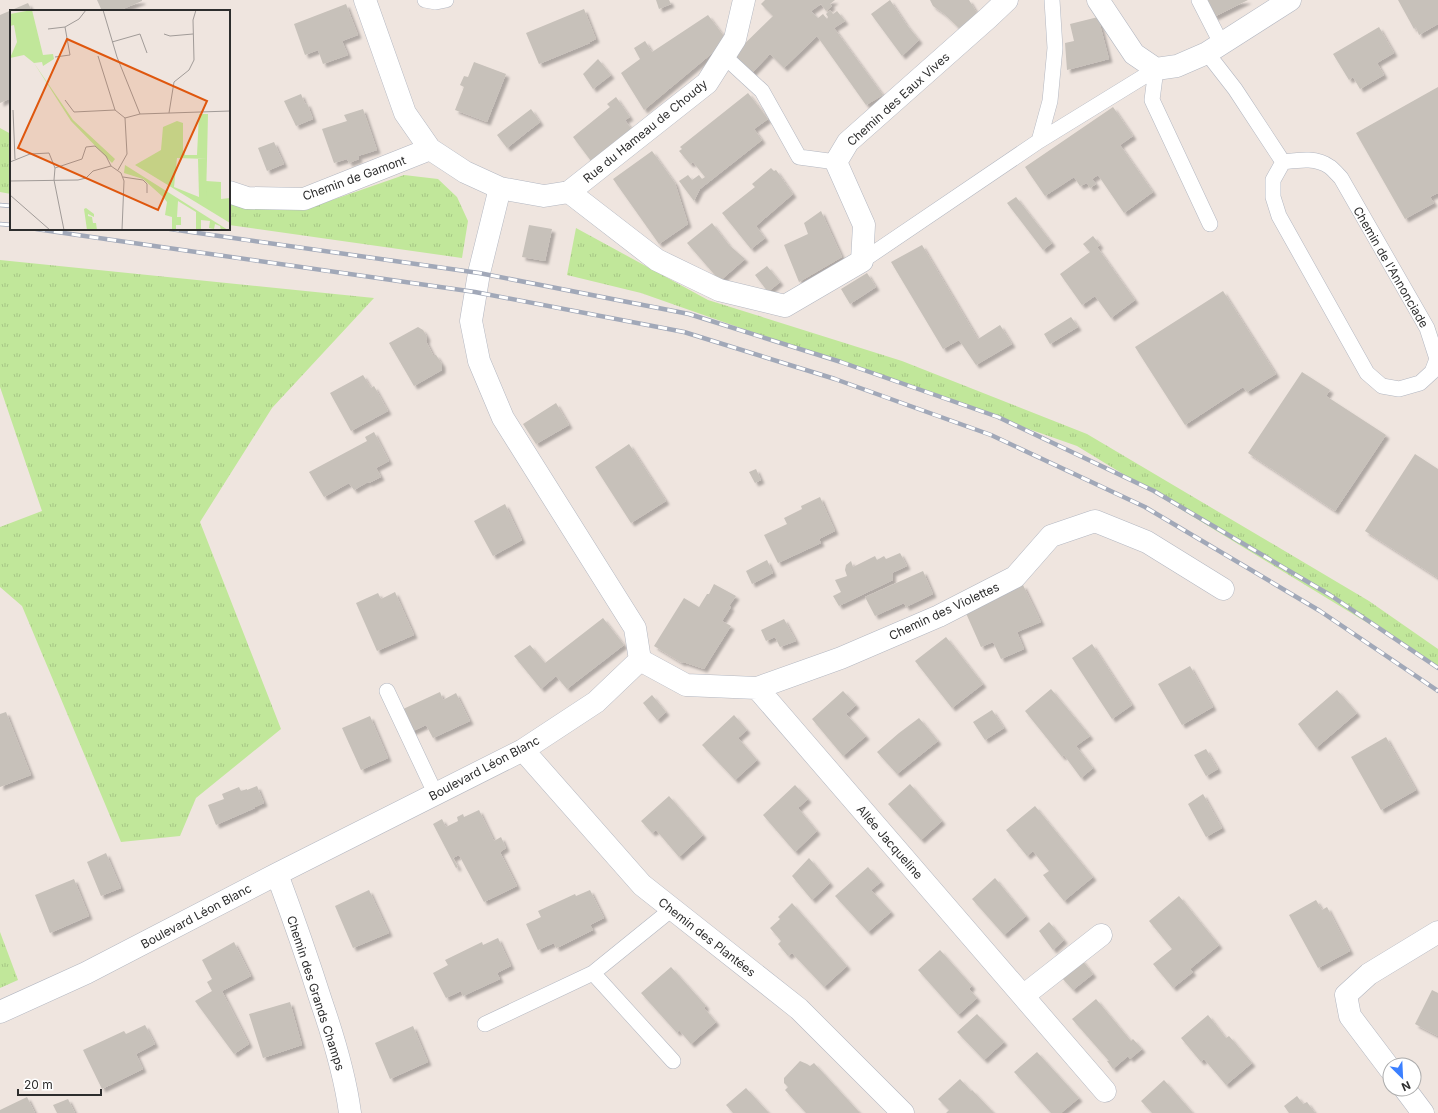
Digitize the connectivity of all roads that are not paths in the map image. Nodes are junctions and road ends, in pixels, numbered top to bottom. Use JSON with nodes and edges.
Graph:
{"nodes":[{"id":1,"x":365,"y":0,"type":"edge"},
{"id":2,"x":425,"y":0,"type":"edge"},
{"id":3,"x":446,"y":0,"type":"edge"},
{"id":4,"x":744,"y":0,"type":"edge"},
{"id":5,"x":1007,"y":0,"type":"edge"},
{"id":6,"x":1052,"y":0,"type":"edge"},
{"id":7,"x":1098,"y":0,"type":"edge"},
{"id":8,"x":1200,"y":0,"type":"edge"},
{"id":9,"x":1290,"y":0,"type":"edge"},
{"id":10,"x":1214,"y":48,"type":"junction"},
{"id":11,"x":724,"y":56,"type":"junction"},
{"id":12,"x":1156,"y":69,"type":"junction"},
{"id":13,"x":1039,"y":141,"type":"junction"},
{"id":14,"x":430,"y":149,"type":"junction"},
{"id":15,"x":836,"y":162,"type":"junction"},
{"id":16,"x":1283,"y":162,"type":"junction"},
{"id":17,"x":500,"y":188,"type":"junction"},
{"id":18,"x":230,"y":192,"type":"edge"},
{"id":19,"x":569,"y":192,"type":"junction"},
{"id":20,"x":1210,"y":224,"type":"dead end"},
{"id":21,"x":862,"y":261,"type":"junction"},
{"id":22,"x":1435,"y":374,"type":"edge"},
{"id":23,"x":1223,"y":589,"type":"dead end"},
{"id":24,"x":640,"y":660,"type":"junction"},
{"id":25,"x":757,"y":688,"type":"junction"},
{"id":26,"x":388,"y":692,"type":"dead end"},
{"id":27,"x":522,"y":750,"type":"junction"},
{"id":28,"x":436,"y":794,"type":"junction"},
{"id":29,"x":277,"y":874,"type":"junction"},
{"id":30,"x":672,"y":909,"type":"junction"},
{"id":31,"x":1438,"y":932,"type":"edge"},
{"id":32,"x":1101,"y":935,"type":"dead end"},
{"id":33,"x":593,"y":973,"type":"junction"},
{"id":34,"x":1023,"y":996,"type":"junction"},
{"id":35,"x":0,"y":1012,"type":"edge"},
{"id":36,"x":485,"y":1024,"type":"dead end"},
{"id":37,"x":1382,"y":1058,"type":"edge"},
{"id":38,"x":673,"y":1061,"type":"dead end"},
{"id":39,"x":1105,"y":1091,"type":"dead end"},
{"id":40,"x":1411,"y":1097,"type":"edge"},
{"id":41,"x":350,"y":1113,"type":"edge"},
{"id":42,"x":903,"y":1113,"type":"edge"},
{"id":43,"x":1423,"y":1113,"type":"edge"}],
"edges":[{"from":1,"to":14,"type":"street"},
{"from":2,"to":3,"type":"lane"},
{"from":4,"to":11,"type":"street","name":"Rue du Hameau de Choudy"},
{"from":5,"to":15,"type":"street","name":"Chemin des Eaux Vives"},
{"from":6,"to":13,"type":"lane"},
{"from":7,"to":12,"type":"street"},
{"from":8,"to":10,"type":"lane"},
{"from":9,"to":10,"type":"street"},
{"from":10,"to":12,"type":"street"},
{"from":10,"to":16,"type":"lane"},
{"from":11,"to":15,"type":"lane"},
{"from":11,"to":19,"type":"street","name":"Rue du Hameau de Choudy"},
{"from":12,"to":13,"type":"lane"},
{"from":12,"to":20,"type":"lane"},
{"from":13,"to":21,"type":"lane"},
{"from":14,"to":17,"type":"street"},
{"from":14,"to":18,"type":"street","name":"Chemin de Gamont"},
{"from":15,"to":21,"type":"street"},
{"from":16,"to":22,"type":"lane","name":"Chemin de l'Annonciade"},
{"from":16,"to":22,"type":"lane","name":"Chemin de l'Annonciade"},
{"from":17,"to":19,"type":"street"},
{"from":17,"to":24,"type":"street"},
{"from":19,"to":21,"type":"street"},
{"from":23,"to":25,"type":"street","name":"Chemin des Violettes"},
{"from":24,"to":25,"type":"street","name":"Chemin des Violettes"},
{"from":24,"to":27,"type":"street","name":"Boulevard Léon Blanc"},
{"from":25,"to":34,"type":"street","name":"Allée Jacqueline"},
{"from":26,"to":28,"type":"lane"},
{"from":27,"to":28,"type":"street","name":"Boulevard Léon Blanc"},
{"from":27,"to":30,"type":"street","name":"Chemin des Plantées"},
{"from":28,"to":29,"type":"street","name":"Boulevard Léon Blanc"},
{"from":29,"to":35,"type":"street","name":"Boulevard Léon Blanc"},
{"from":29,"to":41,"type":"street","name":"Chemin des Grands Champs"},
{"from":30,"to":33,"type":"lane"},
{"from":30,"to":42,"type":"street","name":"Chemin des Plantées"},
{"from":31,"to":37,"type":"street"},
{"from":32,"to":34,"type":"street"},
{"from":33,"to":36,"type":"lane"},
{"from":33,"to":38,"type":"lane"},
{"from":34,"to":39,"type":"street","name":"Allée Jacqueline"},
{"from":40,"to":43,"type":"street"}]}
